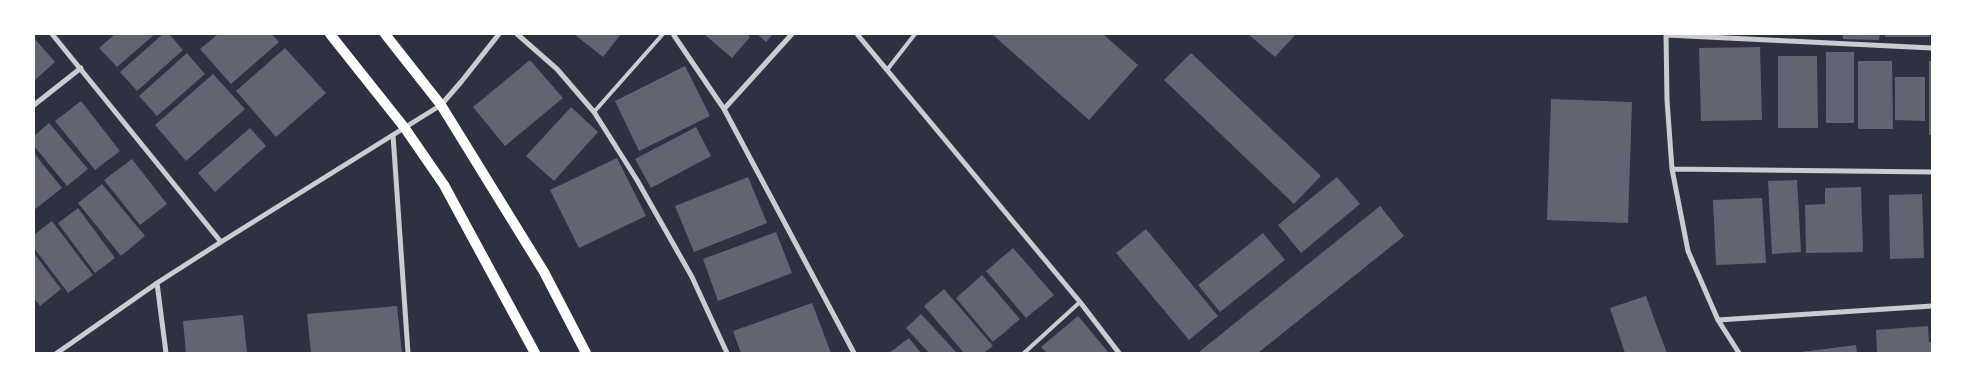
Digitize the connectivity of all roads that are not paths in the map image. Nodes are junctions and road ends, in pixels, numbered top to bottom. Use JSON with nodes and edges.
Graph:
{"nodes":[{"id":1,"x":52,"y":34,"type":"edge"},
{"id":2,"x":330,"y":34,"type":"edge"},
{"id":3,"x":385,"y":34,"type":"edge"},
{"id":4,"x":499,"y":34,"type":"edge"},
{"id":5,"x":517,"y":34,"type":"edge"},
{"id":6,"x":663,"y":34,"type":"edge"},
{"id":7,"x":673,"y":34,"type":"edge"},
{"id":8,"x":792,"y":34,"type":"edge"},
{"id":9,"x":857,"y":34,"type":"edge"},
{"id":10,"x":915,"y":34,"type":"edge"},
{"id":11,"x":1666,"y":34,"type":"edge"},
{"id":12,"x":1932,"y":48,"type":"edge"},
{"id":13,"x":81,"y":68,"type":"junction"},
{"id":14,"x":888,"y":70,"type":"junction"},
{"id":15,"x":440,"y":104,"type":"junction"},
{"id":16,"x":34,"y":105,"type":"edge"},
{"id":17,"x":724,"y":109,"type":"junction"},
{"id":18,"x":594,"y":112,"type":"junction"},
{"id":19,"x":404,"y":127,"type":"junction"},
{"id":20,"x":392,"y":135,"type":"junction"},
{"id":21,"x":1672,"y":169,"type":"junction"},
{"id":22,"x":1932,"y":172,"type":"edge"},
{"id":23,"x":220,"y":242,"type":"junction"},
{"id":24,"x":157,"y":283,"type":"junction"},
{"id":25,"x":1080,"y":302,"type":"junction"},
{"id":26,"x":1932,"y":306,"type":"edge"},
{"id":27,"x":1718,"y":320,"type":"junction"},
{"id":28,"x":57,"y":353,"type":"edge"},
{"id":29,"x":166,"y":353,"type":"edge"},
{"id":30,"x":408,"y":353,"type":"edge"},
{"id":31,"x":536,"y":353,"type":"edge"},
{"id":32,"x":586,"y":353,"type":"edge"},
{"id":33,"x":727,"y":353,"type":"edge"},
{"id":34,"x":854,"y":353,"type":"edge"},
{"id":35,"x":1024,"y":353,"type":"edge"},
{"id":36,"x":1119,"y":353,"type":"edge"},
{"id":37,"x":1739,"y":353,"type":"edge"}],
"edges":[{"from":1,"to":13,"type":"street"},
{"from":2,"to":19,"type":"main road"},
{"from":3,"to":15,"type":"main road"},
{"from":4,"to":15,"type":"street"},
{"from":5,"to":18,"type":"street"},
{"from":6,"to":18,"type":"lane"},
{"from":7,"to":17,"type":"street"},
{"from":8,"to":17,"type":"street"},
{"from":9,"to":14,"type":"street"},
{"from":10,"to":14,"type":"lane"},
{"from":11,"to":12,"type":"street"},
{"from":11,"to":21,"type":"street"},
{"from":13,"to":16,"type":"street"},
{"from":13,"to":23,"type":"street"},
{"from":14,"to":25,"type":"street"},
{"from":15,"to":19,"type":"street"},
{"from":15,"to":32,"type":"main road"},
{"from":17,"to":34,"type":"street"},
{"from":18,"to":33,"type":"street"},
{"from":19,"to":20,"type":"street"},
{"from":19,"to":31,"type":"main road"},
{"from":20,"to":23,"type":"street"},
{"from":20,"to":30,"type":"street"},
{"from":21,"to":22,"type":"street"},
{"from":21,"to":27,"type":"street"},
{"from":23,"to":24,"type":"street"},
{"from":24,"to":28,"type":"street"},
{"from":24,"to":29,"type":"street"},
{"from":25,"to":35,"type":"lane"},
{"from":25,"to":36,"type":"street"},
{"from":26,"to":27,"type":"street"},
{"from":27,"to":37,"type":"street"}]}
